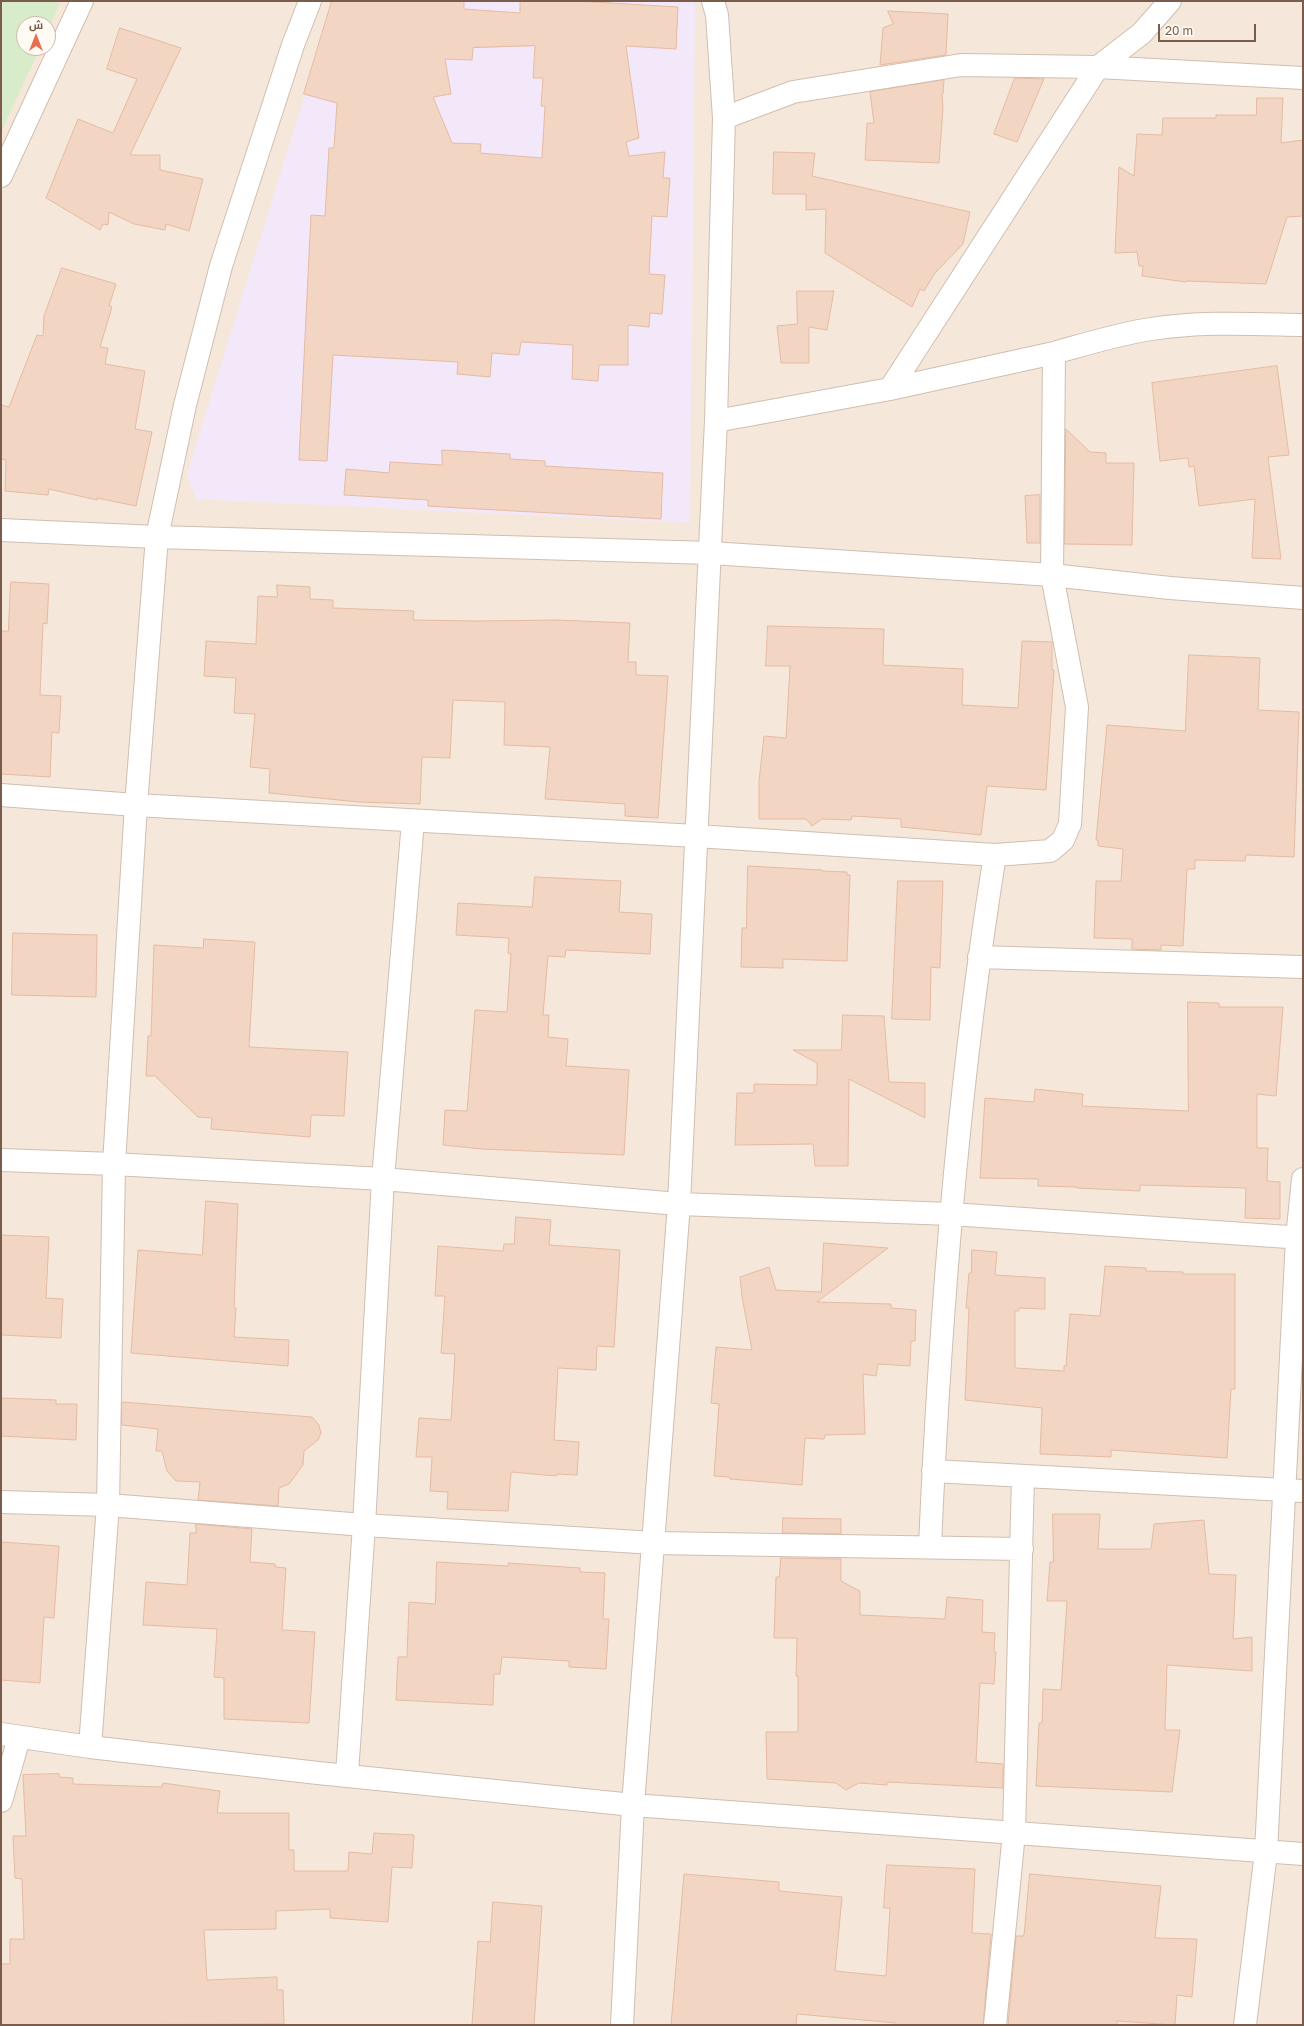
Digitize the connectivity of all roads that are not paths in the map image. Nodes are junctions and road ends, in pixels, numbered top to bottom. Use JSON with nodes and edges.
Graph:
{"nodes":[{"id":1,"x":82,"y":1,"type":"edge"},
{"id":2,"x":310,"y":1,"type":"edge"},
{"id":3,"x":713,"y":1,"type":"edge"},
{"id":4,"x":1170,"y":1,"type":"edge"},
{"id":5,"x":1098,"y":67,"type":"junction"},
{"id":6,"x":1303,"y":78,"type":"edge"},
{"id":7,"x":724,"y":118,"type":"junction"},
{"id":8,"x":1,"y":176,"type":"edge"},
{"id":9,"x":1303,"y":325,"type":"edge"},
{"id":10,"x":1054,"y":353,"type":"junction"},
{"id":11,"x":890,"y":389,"type":"junction"},
{"id":12,"x":716,"y":421,"type":"junction"},
{"id":13,"x":1,"y":530,"type":"edge"},
{"id":14,"x":157,"y":537,"type":"junction"},
{"id":15,"x":711,"y":553,"type":"junction"},
{"id":16,"x":1052,"y":575,"type":"junction"},
{"id":17,"x":1303,"y":598,"type":"edge"},
{"id":18,"x":1,"y":795,"type":"edge"},
{"id":19,"x":136,"y":805,"type":"junction"},
{"id":20,"x":413,"y":821,"type":"junction"},
{"id":21,"x":696,"y":836,"type":"junction"},
{"id":22,"x":995,"y":855,"type":"junction"},
{"id":23,"x":979,"y":957,"type":"junction"},
{"id":24,"x":1303,"y":967,"type":"edge"},
{"id":25,"x":1,"y":1160,"type":"edge"},
{"id":26,"x":114,"y":1164,"type":"junction"},
{"id":27,"x":383,"y":1179,"type":"junction"},
{"id":28,"x":1303,"y":1179,"type":"edge"},
{"id":29,"x":679,"y":1204,"type":"junction"},
{"id":30,"x":951,"y":1214,"type":"junction"},
{"id":31,"x":1300,"y":1238,"type":"edge"},
{"id":32,"x":933,"y":1471,"type":"junction"},
{"id":33,"x":1023,"y":1476,"type":"junction"},
{"id":34,"x":1293,"y":1490,"type":"edge"},
{"id":35,"x":1,"y":1502,"type":"edge"},
{"id":36,"x":108,"y":1505,"type":"junction"},
{"id":37,"x":364,"y":1525,"type":"junction"},
{"id":38,"x":654,"y":1542,"type":"junction"},
{"id":39,"x":930,"y":1546,"type":"junction"},
{"id":40,"x":1022,"y":1548,"type":"junction"},
{"id":41,"x":10,"y":1736,"type":"edge"},
{"id":42,"x":90,"y":1747,"type":"junction"},
{"id":43,"x":347,"y":1774,"type":"junction"},
{"id":44,"x":1,"y":1801,"type":"edge"},
{"id":45,"x":633,"y":1805,"type":"junction"},
{"id":46,"x":1014,"y":1833,"type":"junction"},
{"id":47,"x":1266,"y":1852,"type":"junction"},
{"id":48,"x":1303,"y":1854,"type":"edge"},
{"id":49,"x":622,"y":2025,"type":"edge"},
{"id":50,"x":995,"y":2025,"type":"edge"},
{"id":51,"x":1246,"y":2025,"type":"edge"}],
"edges":[{"from":1,"to":8,"type":"street"},
{"from":2,"to":14,"type":"street"},
{"from":3,"to":7,"type":"street"},
{"from":4,"to":5,"type":"street"},
{"from":5,"to":6,"type":"street"},
{"from":5,"to":7,"type":"street"},
{"from":5,"to":11,"type":"street"},
{"from":7,"to":12,"type":"street"},
{"from":9,"to":10,"type":"street"},
{"from":10,"to":11,"type":"street"},
{"from":10,"to":16,"type":"street"},
{"from":11,"to":12,"type":"street"},
{"from":12,"to":15,"type":"street"},
{"from":13,"to":14,"type":"street"},
{"from":14,"to":15,"type":"street"},
{"from":14,"to":19,"type":"street"},
{"from":15,"to":16,"type":"street"},
{"from":15,"to":21,"type":"street"},
{"from":16,"to":17,"type":"street"},
{"from":16,"to":22,"type":"street"},
{"from":18,"to":19,"type":"street"},
{"from":19,"to":20,"type":"street"},
{"from":19,"to":26,"type":"street"},
{"from":20,"to":21,"type":"street"},
{"from":20,"to":27,"type":"street"},
{"from":21,"to":22,"type":"street"},
{"from":21,"to":29,"type":"street"},
{"from":22,"to":23,"type":"street"},
{"from":23,"to":24,"type":"street"},
{"from":23,"to":30,"type":"street"},
{"from":25,"to":26,"type":"street"},
{"from":26,"to":27,"type":"street"},
{"from":26,"to":36,"type":"street"},
{"from":27,"to":29,"type":"street"},
{"from":27,"to":37,"type":"street"},
{"from":28,"to":31,"type":"street"},
{"from":29,"to":30,"type":"street"},
{"from":29,"to":38,"type":"street"},
{"from":30,"to":31,"type":"street"},
{"from":30,"to":32,"type":"street"},
{"from":31,"to":34,"type":"street"},
{"from":32,"to":33,"type":"street"},
{"from":32,"to":39,"type":"street"},
{"from":33,"to":34,"type":"street"},
{"from":33,"to":40,"type":"street"},
{"from":34,"to":47,"type":"street"},
{"from":35,"to":36,"type":"street"},
{"from":36,"to":37,"type":"street"},
{"from":36,"to":42,"type":"street"},
{"from":37,"to":38,"type":"street"},
{"from":37,"to":43,"type":"street"},
{"from":38,"to":39,"type":"street"},
{"from":38,"to":45,"type":"street"},
{"from":39,"to":40,"type":"street"},
{"from":40,"to":46,"type":"street"},
{"from":41,"to":42,"type":"street"},
{"from":41,"to":44,"type":"street"},
{"from":42,"to":43,"type":"street"},
{"from":43,"to":45,"type":"street"},
{"from":45,"to":46,"type":"street"},
{"from":45,"to":49,"type":"street"},
{"from":46,"to":47,"type":"street"},
{"from":46,"to":50,"type":"street"},
{"from":47,"to":48,"type":"street"},
{"from":47,"to":51,"type":"street"}]}
